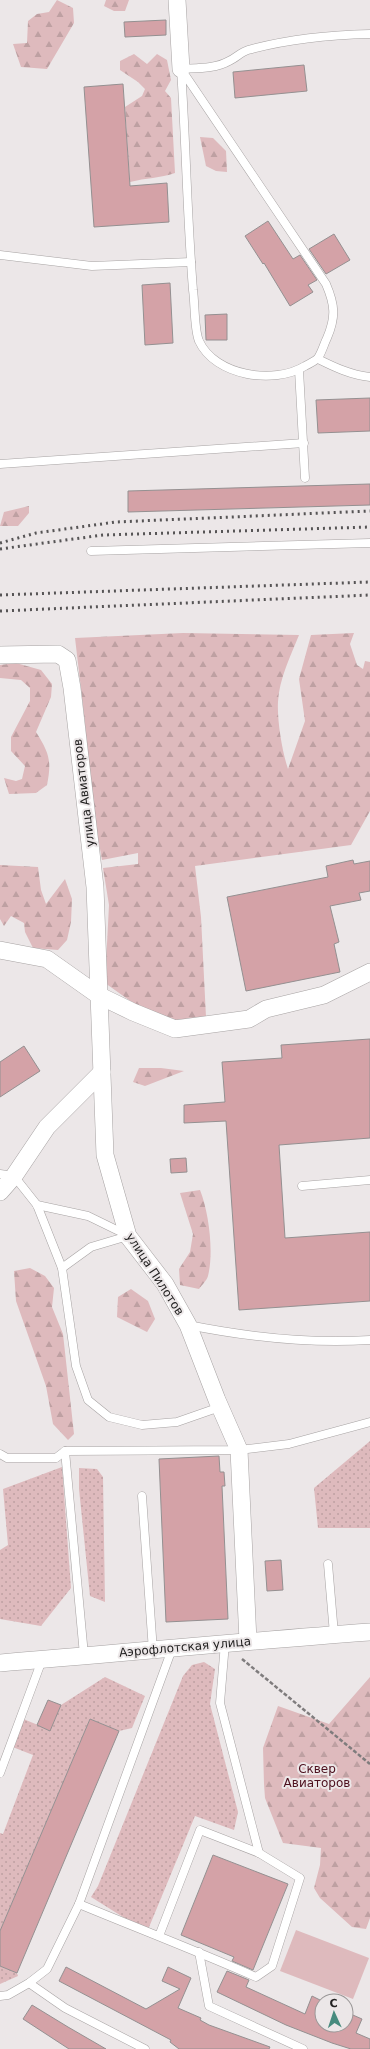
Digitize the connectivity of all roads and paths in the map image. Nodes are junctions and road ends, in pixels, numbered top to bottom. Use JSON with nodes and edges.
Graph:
{"nodes":[{"id":1,"x":177,"y":0,"type":"edge"},
{"id":2,"x":370,"y":34,"type":"edge"},
{"id":3,"x":181,"y":69,"type":"junction"},
{"id":4,"x":0,"y":255,"type":"edge"},
{"id":5,"x":191,"y":262,"type":"junction"},
{"id":6,"x":318,"y":359,"type":"junction"},
{"id":7,"x":299,"y":370,"type":"junction"},
{"id":8,"x":370,"y":377,"type":"edge"},
{"id":9,"x":304,"y":443,"type":"junction"},
{"id":10,"x":0,"y":464,"type":"edge"},
{"id":11,"x":305,"y":478,"type":"dead end"},
{"id":12,"x":370,"y":543,"type":"edge"},
{"id":13,"x":91,"y":551,"type":"dead end"},
{"id":14,"x":0,"y":655,"type":"edge"},
{"id":15,"x":0,"y":950,"type":"edge"},
{"id":16,"x":370,"y":972,"type":"edge"},
{"id":17,"x":98,"y":995,"type":"junction"},
{"id":18,"x":102,"y":1072,"type":"junction"},
{"id":19,"x":7,"y":1175,"type":"edge"},
{"id":20,"x":370,"y":1180,"type":"edge"},
{"id":21,"x":302,"y":1186,"type":"dead end"},
{"id":22,"x":0,"y":1192,"type":"edge"},
{"id":23,"x":37,"y":1204,"type":"junction"},
{"id":24,"x":128,"y":1236,"type":"junction"},
{"id":25,"x":62,"y":1268,"type":"junction"},
{"id":26,"x":188,"y":1325,"type":"junction"},
{"id":27,"x":370,"y":1340,"type":"edge"},
{"id":28,"x":220,"y":1407,"type":"junction"},
{"id":29,"x":370,"y":1422,"type":"edge"},
{"id":30,"x":239,"y":1450,"type":"junction"},
{"id":31,"x":65,"y":1452,"type":"junction"},
{"id":32,"x":0,"y":1454,"type":"edge"},
{"id":33,"x":142,"y":1496,"type":"dead end"},
{"id":34,"x":328,"y":1564,"type":"dead end"},
{"id":35,"x":370,"y":1632,"type":"edge"},
{"id":36,"x":334,"y":1634,"type":"junction"},
{"id":37,"x":248,"y":1641,"type":"junction"},
{"id":38,"x":225,"y":1642,"type":"junction"},
{"id":39,"x":172,"y":1649,"type":"junction"},
{"id":40,"x":153,"y":1651,"type":"junction"},
{"id":41,"x":84,"y":1655,"type":"junction"},
{"id":42,"x":42,"y":1660,"type":"junction"},
{"id":43,"x":0,"y":1663,"type":"edge"},
{"id":44,"x":370,"y":1764,"type":"edge"},
{"id":45,"x":0,"y":1773,"type":"edge"},
{"id":46,"x":259,"y":1853,"type":"junction"},
{"id":47,"x":79,"y":1904,"type":"junction"},
{"id":48,"x":159,"y":1936,"type":"junction"},
{"id":49,"x":199,"y":1952,"type":"junction"},
{"id":50,"x":29,"y":1983,"type":"junction"},
{"id":51,"x":0,"y":1996,"type":"edge"},
{"id":52,"x":145,"y":2049,"type":"edge"},
{"id":53,"x":303,"y":2049,"type":"edge"}],
"edges":[{"from":1,"to":3,"type":"street"},
{"from":2,"to":3,"type":"lane"},
{"from":3,"to":5,"type":"lane"},
{"from":3,"to":6,"type":"lane"},
{"from":4,"to":5,"type":"lane"},
{"from":5,"to":7,"type":"lane"},
{"from":6,"to":7,"type":"lane"},
{"from":6,"to":8,"type":"lane"},
{"from":7,"to":9,"type":"lane"},
{"from":9,"to":10,"type":"lane"},
{"from":9,"to":11,"type":"lane"},
{"from":12,"to":13,"type":"lane"},
{"from":14,"to":17,"type":"street","name":"улица Авиаторов"},
{"from":15,"to":17,"type":"street"},
{"from":16,"to":17,"type":"street"},
{"from":17,"to":18,"type":"street","name":"улица Пилотов"},
{"from":18,"to":19,"type":"street"},
{"from":18,"to":24,"type":"street","name":"улица Пилотов"},
{"from":19,"to":22,"type":"street"},
{"from":19,"to":23,"type":"lane"},
{"from":20,"to":21,"type":"lane"},
{"from":23,"to":24,"type":"lane"},
{"from":23,"to":25,"type":"lane"},
{"from":24,"to":25,"type":"lane"},
{"from":24,"to":26,"type":"street","name":"улица Пилотов"},
{"from":25,"to":28,"type":"lane"},
{"from":26,"to":27,"type":"lane"},
{"from":26,"to":28,"type":"street","name":"улица Пилотов"},
{"from":28,"to":30,"type":"street","name":"улица Пилотов"},
{"from":29,"to":30,"type":"lane"},
{"from":30,"to":31,"type":"lane"},
{"from":30,"to":37,"type":"street","name":"улица Пилотов"},
{"from":31,"to":32,"type":"lane"},
{"from":31,"to":41,"type":"lane"},
{"from":33,"to":40,"type":"lane"},
{"from":34,"to":36,"type":"lane"},
{"from":35,"to":36,"type":"street","name":"Аэрофлотская улица"},
{"from":36,"to":37,"type":"street","name":"Аэрофлотская улица"},
{"from":37,"to":38,"type":"street","name":"Аэрофлотская улица"},
{"from":38,"to":39,"type":"street","name":"Аэрофлотская улица"},
{"from":38,"to":44,"type":"path"},
{"from":38,"to":46,"type":"lane"},
{"from":39,"to":40,"type":"street","name":"Аэрофлотская улица"},
{"from":39,"to":47,"type":"lane"},
{"from":40,"to":41,"type":"street","name":"Аэрофлотская улица"},
{"from":41,"to":42,"type":"street","name":"Аэрофлотская улица"},
{"from":42,"to":43,"type":"street","name":"Аэрофлотская улица"},
{"from":42,"to":45,"type":"lane"},
{"from":46,"to":48,"type":"lane"},
{"from":46,"to":49,"type":"lane"},
{"from":47,"to":48,"type":"lane"},
{"from":47,"to":50,"type":"lane"},
{"from":48,"to":49,"type":"lane"},
{"from":49,"to":53,"type":"lane"},
{"from":50,"to":51,"type":"lane"},
{"from":50,"to":52,"type":"lane"}]}
